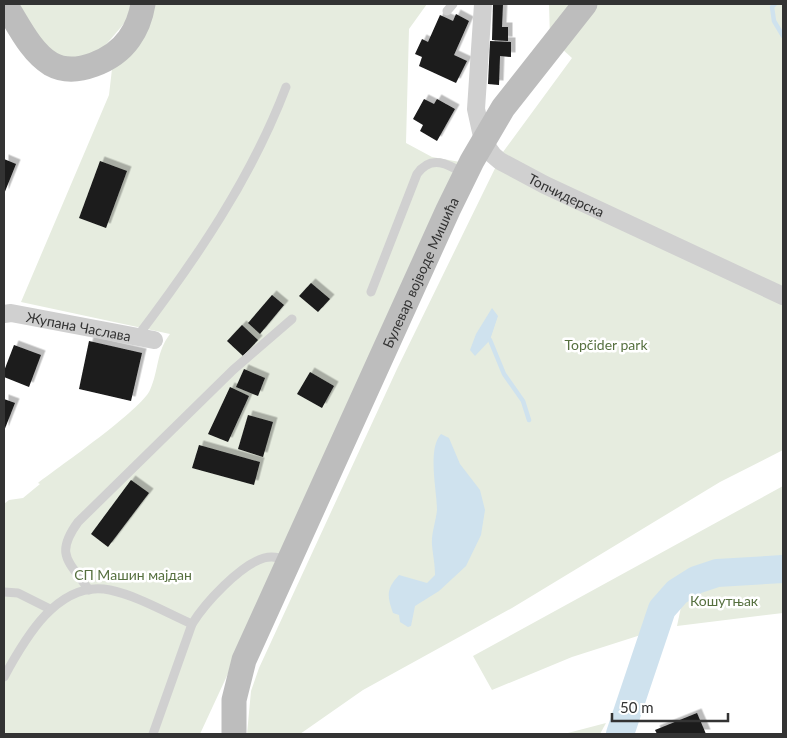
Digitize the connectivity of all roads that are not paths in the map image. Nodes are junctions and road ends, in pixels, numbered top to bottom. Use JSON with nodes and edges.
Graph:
{"nodes":[{"id":1,"x":5,"y":4,"type":"edge"},
{"id":2,"x":143,"y":4,"type":"edge"},
{"id":3,"x":483,"y":4,"type":"edge"},
{"id":4,"x":585,"y":4,"type":"edge"},
{"id":5,"x":286,"y":87,"type":"dead end"},
{"id":6,"x":483,"y":141,"type":"junction"},
{"id":7,"x":466,"y":174,"type":"junction"},
{"id":8,"x":371,"y":292,"type":"dead end"},
{"id":9,"x":783,"y":296,"type":"edge"},
{"id":10,"x":4,"y":314,"type":"edge"},
{"id":11,"x":292,"y":319,"type":"dead end"},
{"id":12,"x":146,"y":338,"type":"joint"},
{"id":13,"x":289,"y":561,"type":"junction"},
{"id":14,"x":89,"y":590,"type":"junction"},
{"id":15,"x":4,"y":592,"type":"edge"},
{"id":16,"x":50,"y":609,"type":"junction"},
{"id":17,"x":192,"y":624,"type":"junction"},
{"id":18,"x":5,"y":670,"type":"edge"},
{"id":19,"x":153,"y":734,"type":"edge"},
{"id":20,"x":234,"y":734,"type":"edge"}],
"edges":[{"from":1,"to":2,"type":"main road"},
{"from":3,"to":6,"type":"street","name":"Топчидерска"},
{"from":4,"to":6,"type":"main road","name":"Булевар војводе Мишића"},
{"from":5,"to":12,"type":"lane"},
{"from":6,"to":7,"type":"main road","name":"Булевар војводе Мишића"},
{"from":6,"to":9,"type":"street","name":"Топчидерска"},
{"from":7,"to":8,"type":"lane"},
{"from":7,"to":13,"type":"main road","name":"Булевар војводе Мишића"},
{"from":10,"to":12,"type":"street","name":"Жупана Часлава"},
{"from":11,"to":14,"type":"lane"},
{"from":13,"to":17,"type":"lane"},
{"from":13,"to":20,"type":"main road","name":"Булевар војводе Мишића"},
{"from":14,"to":16,"type":"lane"},
{"from":14,"to":17,"type":"lane"},
{"from":15,"to":16,"type":"lane"},
{"from":16,"to":18,"type":"lane"},
{"from":17,"to":19,"type":"lane"}]}
